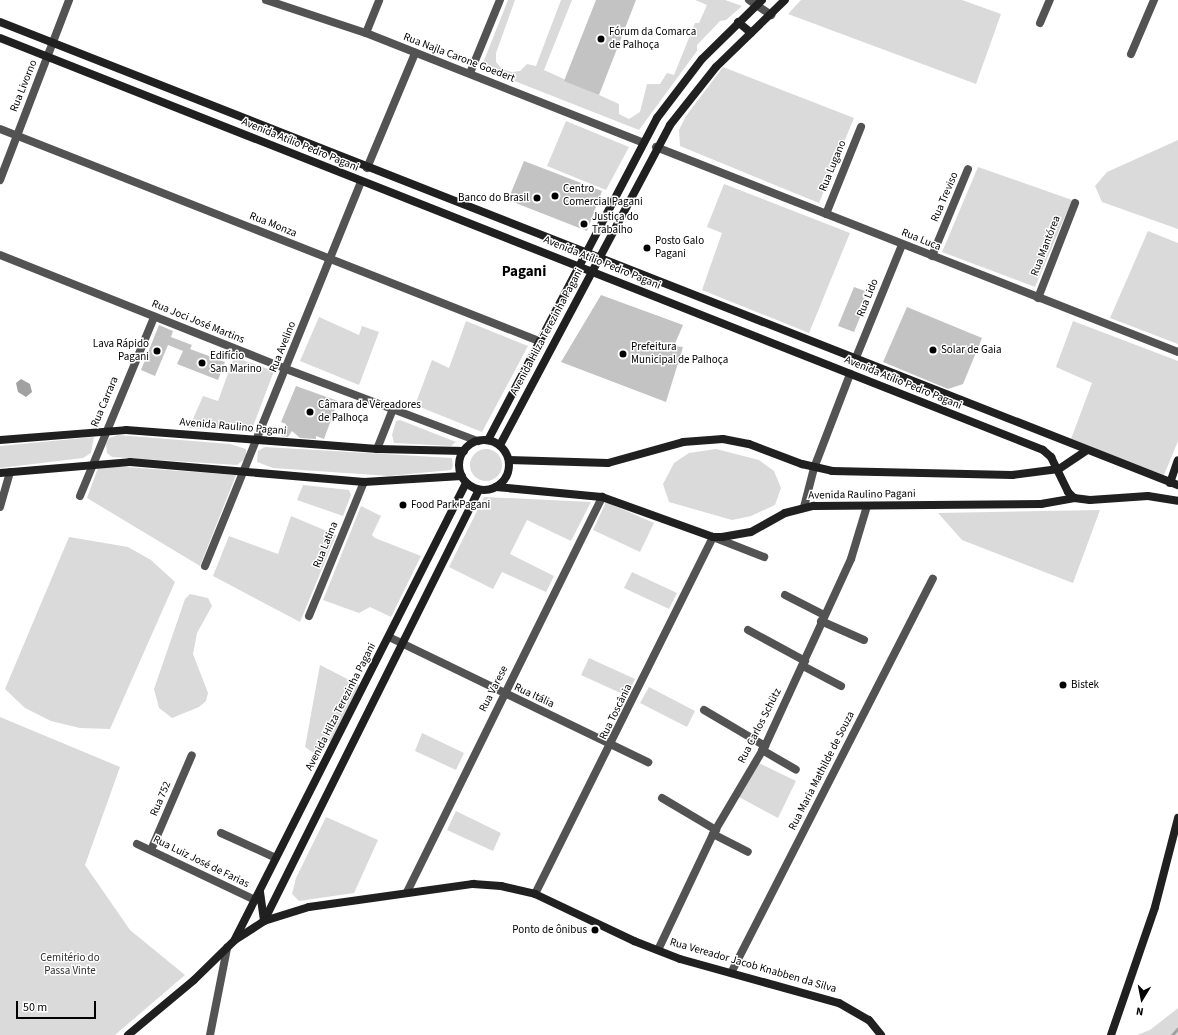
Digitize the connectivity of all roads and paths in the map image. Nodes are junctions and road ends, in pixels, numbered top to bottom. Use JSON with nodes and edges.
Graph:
{"nodes":[{"id":1,"x":69,"y":0,"type":"edge"},
{"id":2,"x":266,"y":0,"type":"edge"},
{"id":3,"x":379,"y":0,"type":"edge"},
{"id":4,"x":500,"y":0,"type":"edge"},
{"id":5,"x":749,"y":0,"type":"edge"},
{"id":6,"x":785,"y":0,"type":"edge"},
{"id":7,"x":1050,"y":0,"type":"edge"},
{"id":8,"x":1154,"y":0,"type":"edge"},
{"id":9,"x":760,"y":2,"type":"edge"},
{"id":10,"x":771,"y":15,"type":"junction"},
{"id":11,"x":0,"y":22,"type":"edge"},
{"id":12,"x":738,"y":22,"type":"junction"},
{"id":13,"x":1040,"y":23,"type":"dead end"},
{"id":14,"x":366,"y":33,"type":"junction"},
{"id":15,"x":751,"y":33,"type":"junction"},
{"id":16,"x":0,"y":38,"type":"edge"},
{"id":17,"x":53,"y":43,"type":"junction"},
{"id":18,"x":415,"y":52,"type":"junction"},
{"id":19,"x":1131,"y":54,"type":"dead end"},
{"id":20,"x":47,"y":57,"type":"junction"},
{"id":21,"x":470,"y":73,"type":"junction"},
{"id":22,"x":861,"y":127,"type":"dead end"},
{"id":23,"x":0,"y":129,"type":"edge"},
{"id":24,"x":16,"y":135,"type":"junction"},
{"id":25,"x":642,"y":142,"type":"junction"},
{"id":26,"x":656,"y":147,"type":"junction"},
{"id":27,"x":367,"y":168,"type":"junction"},
{"id":28,"x":968,"y":169,"type":"dead end"},
{"id":29,"x":0,"y":180,"type":"edge"},
{"id":30,"x":361,"y":181,"type":"junction"},
{"id":31,"x":1075,"y":203,"type":"dead end"},
{"id":32,"x":826,"y":214,"type":"junction"},
{"id":33,"x":902,"y":245,"type":"junction"},
{"id":34,"x":584,"y":253,"type":"junction"},
{"id":35,"x":0,"y":255,"type":"edge"},
{"id":36,"x":932,"y":256,"type":"junction"},
{"id":37,"x":330,"y":259,"type":"junction"},
{"id":38,"x":598,"y":259,"type":"junction"},
{"id":39,"x":577,"y":265,"type":"junction"},
{"id":40,"x":591,"y":271,"type":"junction"},
{"id":41,"x":1038,"y":298,"type":"junction"},
{"id":42,"x":154,"y":317,"type":"junction"},
{"id":43,"x":539,"y":341,"type":"junction"},
{"id":44,"x":1178,"y":352,"type":"edge"},
{"id":45,"x":855,"y":360,"type":"junction"},
{"id":46,"x":286,"y":369,"type":"junction"},
{"id":47,"x":850,"y":374,"type":"junction"},
{"id":48,"x":393,"y":409,"type":"junction"},
{"id":49,"x":105,"y":431,"type":"junction"},
{"id":50,"x":0,"y":440,"type":"edge"},
{"id":51,"x":256,"y":440,"type":"junction"},
{"id":52,"x":488,"y":440,"type":"junction"},
{"id":53,"x":478,"y":441,"type":"junction"},
{"id":54,"x":500,"y":445,"type":"junction"},
{"id":55,"x":377,"y":449,"type":"junction"},
{"id":56,"x":464,"y":451,"type":"junction"},
{"id":57,"x":1086,"y":452,"type":"junction"},
{"id":58,"x":509,"y":460,"type":"junction"},
{"id":59,"x":1178,"y":460,"type":"edge"},
{"id":60,"x":92,"y":464,"type":"junction"},
{"id":61,"x":814,"y":468,"type":"junction"},
{"id":62,"x":1059,"y":469,"type":"junction"},
{"id":63,"x":10,"y":472,"type":"junction"},
{"id":64,"x":244,"y":472,"type":"junction"},
{"id":65,"x":0,"y":473,"type":"edge"},
{"id":66,"x":464,"y":480,"type":"junction"},
{"id":67,"x":364,"y":482,"type":"junction"},
{"id":68,"x":1174,"y":484,"type":"edge"},
{"id":69,"x":496,"y":487,"type":"junction"},
{"id":70,"x":479,"y":490,"type":"junction"},
{"id":71,"x":80,"y":496,"type":"dead end"},
{"id":72,"x":602,"y":497,"type":"junction"},
{"id":73,"x":1074,"y":498,"type":"junction"},
{"id":74,"x":1178,"y":501,"type":"edge"},
{"id":75,"x":867,"y":506,"type":"junction"},
{"id":76,"x":0,"y":507,"type":"edge"},
{"id":77,"x":804,"y":507,"type":"junction"},
{"id":78,"x":713,"y":537,"type":"junction"},
{"id":79,"x":764,"y":557,"type":"dead end"},
{"id":80,"x":205,"y":566,"type":"dead end"},
{"id":81,"x":933,"y":579,"type":"dead end"},
{"id":82,"x":785,"y":595,"type":"dead end"},
{"id":83,"x":309,"y":616,"type":"dead end"},
{"id":84,"x":823,"y":618,"type":"junction"},
{"id":85,"x":748,"y":630,"type":"dead end"},
{"id":86,"x":389,"y":637,"type":"junction"},
{"id":87,"x":864,"y":640,"type":"dead end"},
{"id":88,"x":404,"y":644,"type":"junction"},
{"id":89,"x":804,"y":663,"type":"junction"},
{"id":90,"x":841,"y":686,"type":"dead end"},
{"id":91,"x":504,"y":694,"type":"junction"},
{"id":92,"x":704,"y":710,"type":"dead end"},
{"id":93,"x":612,"y":745,"type":"junction"},
{"id":94,"x":764,"y":748,"type":"junction"},
{"id":95,"x":192,"y":755,"type":"dead end"},
{"id":96,"x":648,"y":762,"type":"dead end"},
{"id":97,"x":796,"y":770,"type":"dead end"},
{"id":98,"x":662,"y":798,"type":"dead end"},
{"id":99,"x":1178,"y":818,"type":"edge"},
{"id":100,"x":714,"y":832,"type":"junction"},
{"id":101,"x":221,"y":833,"type":"dead end"},
{"id":102,"x":137,"y":844,"type":"dead end"},
{"id":103,"x":151,"y":850,"type":"junction"},
{"id":104,"x":748,"y":852,"type":"dead end"},
{"id":105,"x":276,"y":858,"type":"junction"},
{"id":106,"x":260,"y":891,"type":"junction"},
{"id":107,"x":407,"y":892,"type":"junction"},
{"id":108,"x":535,"y":894,"type":"junction"},
{"id":109,"x":255,"y":900,"type":"junction"},
{"id":110,"x":264,"y":921,"type":"junction"},
{"id":111,"x":235,"y":940,"type":"junction"},
{"id":112,"x":227,"y":948,"type":"junction"},
{"id":113,"x":658,"y":950,"type":"junction"},
{"id":114,"x":731,"y":973,"type":"junction"},
{"id":115,"x":128,"y":1035,"type":"edge"},
{"id":116,"x":210,"y":1035,"type":"edge"},
{"id":117,"x":881,"y":1035,"type":"edge"},
{"id":118,"x":1111,"y":1035,"type":"edge"}],
"edges":[{"from":1,"to":17,"type":"street","name":"Rua Livorno"},
{"from":2,"to":14,"type":"street","name":"Rua Najla Carone Goedert"},
{"from":3,"to":14,"type":"street"},
{"from":4,"to":21,"type":"street"},
{"from":5,"to":9,"type":"street"},
{"from":6,"to":10,"type":"main road","name":"Avenida Hilza Terezinha Pagani"},
{"from":7,"to":13,"type":"street"},
{"from":8,"to":19,"type":"street"},
{"from":9,"to":10,"type":"street"},
{"from":9,"to":12,"type":"main road","name":"Avenida Hilza Terezinha Pagani"},
{"from":10,"to":15,"type":"main road","name":"Avenida Hilza Terezinha Pagani"},
{"from":11,"to":17,"type":"main road","name":"Avenida Atílio Pedro Pagani"},
{"from":12,"to":15,"type":"main road"},
{"from":12,"to":25,"type":"main road","name":"Avenida Hilza Terezinha Pagani"},
{"from":14,"to":18,"type":"street","name":"Rua Najla Carone Goedert"},
{"from":15,"to":26,"type":"main road","name":"Avenida Hilza Terezinha Pagani"},
{"from":16,"to":20,"type":"main road","name":"Avenida Atílio Pedro Pagani"},
{"from":17,"to":20,"type":"street","name":"Rua Livorno"},
{"from":17,"to":27,"type":"main road","name":"Avenida Atílio Pedro Pagani"},
{"from":18,"to":21,"type":"street","name":"Rua Najla Carone Goedert"},
{"from":18,"to":27,"type":"street"},
{"from":20,"to":24,"type":"street","name":"Rua Livorno"},
{"from":20,"to":30,"type":"main road","name":"Avenida Atílio Pedro Pagani"},
{"from":21,"to":25,"type":"street","name":"Rua Najla Carone Goedert"},
{"from":22,"to":32,"type":"street","name":"Rua Lugano"},
{"from":23,"to":24,"type":"street","name":"Rua Monza"},
{"from":24,"to":29,"type":"street","name":"Rua Livorno"},
{"from":24,"to":37,"type":"street","name":"Rua Monza"},
{"from":25,"to":26,"type":"main road"},
{"from":25,"to":34,"type":"main road","name":"Avenida Hilza Terezinha Pagani"},
{"from":26,"to":32,"type":"street","name":"Rua Luca"},
{"from":26,"to":38,"type":"main road","name":"Avenida Hilza Terezinha Pagani"},
{"from":27,"to":34,"type":"main road","name":"Avenida Atílio Pedro Pagani"},
{"from":28,"to":36,"type":"street","name":"Rua Treviso"},
{"from":30,"to":37,"type":"street","name":"Rua Avelino"},
{"from":30,"to":39,"type":"main road","name":"Avenida Atílio Pedro Pagani"},
{"from":31,"to":41,"type":"street","name":"Rua Mantórea"},
{"from":32,"to":33,"type":"street","name":"Rua Luca"},
{"from":33,"to":36,"type":"street","name":"Rua Luca"},
{"from":33,"to":45,"type":"street","name":"Rua Lido"},
{"from":34,"to":38,"type":"main road","name":"Avenida Atílio Pedro Pagani"},
{"from":34,"to":39,"type":"main road","name":"Avenida Hilza Terezinha Pagani"},
{"from":35,"to":42,"type":"street","name":"Rua Joci José Martins"},
{"from":36,"to":41,"type":"street","name":"Rua Luca"},
{"from":37,"to":43,"type":"street","name":"Rua Monza"},
{"from":37,"to":46,"type":"street","name":"Rua Avelino"},
{"from":38,"to":40,"type":"main road","name":"Avenida Hilza Terezinha Pagani"},
{"from":38,"to":45,"type":"main road","name":"Avenida Atílio Pedro Pagani"},
{"from":39,"to":40,"type":"main road","name":"Avenida Atílio Pedro Pagani"},
{"from":39,"to":43,"type":"main road","name":"Avenida Hilza Terezinha Pagani"},
{"from":40,"to":47,"type":"main road","name":"Avenida Atílio Pedro Pagani"},
{"from":40,"to":54,"type":"main road","name":"Avenida Hilza Terezinha Pagani"},
{"from":41,"to":44,"type":"street","name":"Rua Luca"},
{"from":42,"to":46,"type":"street","name":"Rua Joci José Martins"},
{"from":42,"to":49,"type":"street","name":"Rua Carrara"},
{"from":43,"to":52,"type":"main road","name":"Avenida Hilza Terezinha Pagani"},
{"from":45,"to":57,"type":"main road","name":"Avenida Atílio Pedro Pagani"},
{"from":46,"to":48,"type":"street","name":"Rua Joci José Martins"},
{"from":46,"to":51,"type":"street","name":"Rua Avelino"},
{"from":47,"to":61,"type":"street"},
{"from":47,"to":62,"type":"main road","name":"Avenida Atílio Pedro Pagani"},
{"from":48,"to":53,"type":"street","name":"Rua Joci José Martins"},
{"from":48,"to":55,"type":"street"},
{"from":49,"to":50,"type":"main road","name":"Avenida Raulino Pagani"},
{"from":49,"to":51,"type":"main road","name":"Avenida Raulino Pagani"},
{"from":49,"to":60,"type":"street","name":"Rua Carrara"},
{"from":51,"to":55,"type":"main road","name":"Avenida Raulino Pagani"},
{"from":51,"to":64,"type":"street","name":"Rua Avelino"},
{"from":52,"to":53,"type":"main road"},
{"from":52,"to":54,"type":"main road"},
{"from":53,"to":56,"type":"main road"},
{"from":54,"to":58,"type":"main road"},
{"from":55,"to":56,"type":"main road","name":"Avenida Raulino Pagani"},
{"from":56,"to":66,"type":"main road"},
{"from":57,"to":62,"type":"main road"},
{"from":57,"to":68,"type":"main road","name":"Avenida Atílio Pedro Pagani"},
{"from":58,"to":61,"type":"main road","name":"Avenida Raulino Pagani"},
{"from":58,"to":69,"type":"main road"},
{"from":59,"to":68,"type":"main road"},
{"from":60,"to":63,"type":"main road"},
{"from":60,"to":64,"type":"main road"},
{"from":60,"to":71,"type":"street","name":"Rua Carrara"},
{"from":61,"to":62,"type":"main road","name":"Avenida Raulino Pagani"},
{"from":61,"to":77,"type":"street"},
{"from":62,"to":73,"type":"main road","name":"Avenida Atílio Pedro Pagani"},
{"from":63,"to":65,"type":"main road"},
{"from":63,"to":76,"type":"street"},
{"from":64,"to":67,"type":"main road"},
{"from":64,"to":80,"type":"street","name":"Rua Avelino"},
{"from":66,"to":67,"type":"main road"},
{"from":66,"to":70,"type":"main road"},
{"from":66,"to":86,"type":"main road","name":"Avenida Hilza Terezinha Pagani"},
{"from":67,"to":83,"type":"street","name":"Rua Latina"},
{"from":69,"to":70,"type":"main road"},
{"from":69,"to":72,"type":"main road","name":"Avenida Raulino Pagani"},
{"from":70,"to":88,"type":"main road"},
{"from":72,"to":78,"type":"main road","name":"Avenida Raulino Pagani"},
{"from":72,"to":91,"type":"street","name":"Rua Varese"},
{"from":73,"to":74,"type":"main road"},
{"from":73,"to":75,"type":"main road","name":"Avenida Raulino Pagani"},
{"from":75,"to":77,"type":"main road","name":"Avenida Raulino Pagani"},
{"from":75,"to":84,"type":"street","name":"Rua Carlos Schütz"},
{"from":77,"to":78,"type":"main road","name":"Avenida Raulino Pagani"},
{"from":78,"to":79,"type":"street"},
{"from":78,"to":93,"type":"street","name":"Rua Toscânia"},
{"from":81,"to":114,"type":"street","name":"Rua Maria Mathilde de Souza"},
{"from":82,"to":84,"type":"street"},
{"from":84,"to":87,"type":"street"},
{"from":84,"to":89,"type":"street","name":"Rua Carlos Schütz"},
{"from":85,"to":89,"type":"street"},
{"from":86,"to":88,"type":"street","name":"Rua Itália"},
{"from":86,"to":105,"type":"main road","name":"Avenida Hilza Terezinha Pagani"},
{"from":88,"to":91,"type":"street","name":"Rua Itália"},
{"from":88,"to":110,"type":"main road"},
{"from":89,"to":90,"type":"street"},
{"from":89,"to":94,"type":"street","name":"Rua Carlos Schütz"},
{"from":91,"to":93,"type":"street","name":"Rua Itália"},
{"from":91,"to":107,"type":"street","name":"Rua Varese"},
{"from":92,"to":94,"type":"street"},
{"from":93,"to":96,"type":"street","name":"Rua Itália"},
{"from":93,"to":108,"type":"street","name":"Rua Toscânia"},
{"from":94,"to":97,"type":"street"},
{"from":94,"to":100,"type":"street","name":"Rua Carlos Schütz"},
{"from":95,"to":103,"type":"street","name":"Rua 752"},
{"from":98,"to":100,"type":"street"},
{"from":99,"to":118,"type":"main road"},
{"from":100,"to":104,"type":"street"},
{"from":100,"to":113,"type":"street","name":"Rua Carlos Schütz"},
{"from":101,"to":105,"type":"street"},
{"from":102,"to":103,"type":"street","name":"Rua Luiz José de Farias"},
{"from":103,"to":109,"type":"street","name":"Rua Luiz José de Farias"},
{"from":105,"to":106,"type":"main road","name":"Avenida Hilza Terezinha Pagani"},
{"from":106,"to":109,"type":"main road","name":"Avenida Hilza Terezinha Pagani"},
{"from":106,"to":110,"type":"main road"},
{"from":107,"to":108,"type":"main road","name":"Rua Vereador Jacob Knabben da Silva"},
{"from":107,"to":110,"type":"main road","name":"Rua Vereador Jacob Knabben da Silva"},
{"from":108,"to":113,"type":"main road","name":"Rua Vereador Jacob Knabben da Silva"},
{"from":109,"to":111,"type":"main road","name":"Avenida Hilza Terezinha Pagani"},
{"from":110,"to":111,"type":"main road"},
{"from":111,"to":112,"type":"main road"},
{"from":112,"to":115,"type":"main road"},
{"from":112,"to":116,"type":"street"},
{"from":113,"to":114,"type":"main road","name":"Rua Vereador Jacob Knabben da Silva"},
{"from":114,"to":117,"type":"main road","name":"Rua Vereador Jacob Knabben da Silva"}]}
